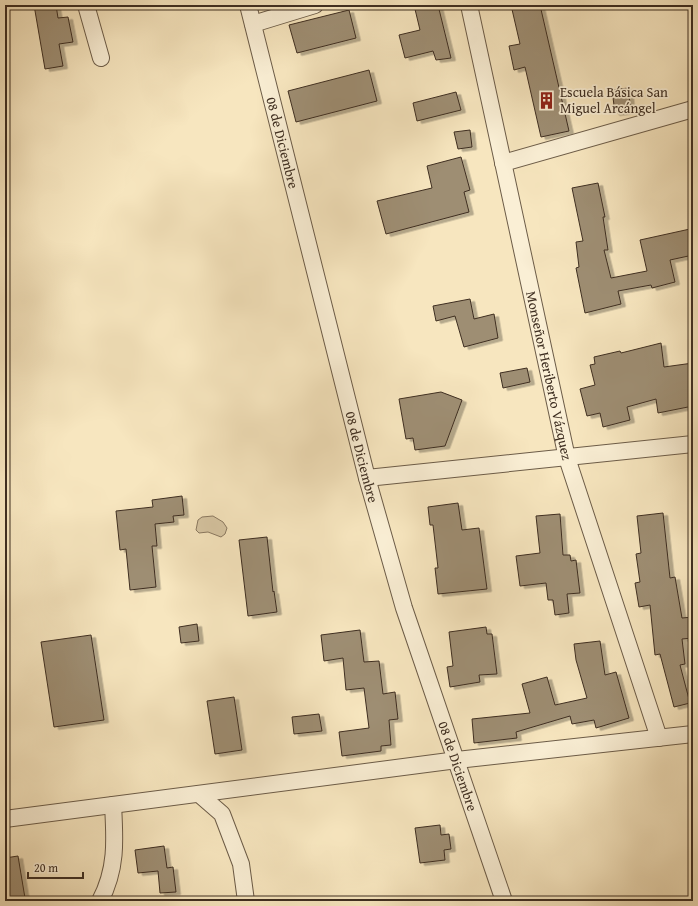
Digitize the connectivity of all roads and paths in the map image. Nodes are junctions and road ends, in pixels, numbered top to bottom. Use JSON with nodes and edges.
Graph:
{"nodes":[{"id":1,"x":86,"y":5,"type":"edge"},
{"id":2,"x":248,"y":5,"type":"edge"},
{"id":3,"x":315,"y":5,"type":"edge"},
{"id":4,"x":469,"y":5,"type":"edge"},
{"id":5,"x":253,"y":24,"type":"junction"},
{"id":6,"x":101,"y":58,"type":"dead end"},
{"id":7,"x":693,"y":109,"type":"edge"},
{"id":8,"x":503,"y":163,"type":"junction"},
{"id":9,"x":693,"y":444,"type":"edge"},
{"id":10,"x":567,"y":458,"type":"junction"},
{"id":11,"x":367,"y":478,"type":"junction"},
{"id":12,"x":693,"y":734,"type":"edge"},
{"id":13,"x":659,"y":738,"type":"junction"},
{"id":14,"x":457,"y":760,"type":"junction"},
{"id":15,"x":199,"y":794,"type":"junction"},
{"id":16,"x":113,"y":805,"type":"junction"},
{"id":17,"x":5,"y":819,"type":"edge"},
{"id":18,"x":100,"y":901,"type":"edge"},
{"id":19,"x":246,"y":901,"type":"edge"},
{"id":20,"x":504,"y":901,"type":"edge"}],
"edges":[{"from":1,"to":6,"type":"street"},
{"from":2,"to":5,"type":"street","name":"08 de Diciembre"},
{"from":3,"to":5,"type":"street"},
{"from":4,"to":8,"type":"street","name":"Monseñor Heriberto Vázquez"},
{"from":5,"to":11,"type":"street","name":"08 de Diciembre"},
{"from":7,"to":8,"type":"street"},
{"from":8,"to":10,"type":"street","name":"Monseñor Heriberto Vázquez"},
{"from":9,"to":10,"type":"street"},
{"from":10,"to":11,"type":"street"},
{"from":10,"to":13,"type":"street","name":"Monseñor Heriberto Vázquez"},
{"from":11,"to":14,"type":"street","name":"08 de Diciembre"},
{"from":12,"to":13,"type":"street"},
{"from":13,"to":14,"type":"street"},
{"from":14,"to":15,"type":"street"},
{"from":14,"to":20,"type":"street","name":"08 de Diciembre"},
{"from":15,"to":16,"type":"street"},
{"from":15,"to":19,"type":"street"},
{"from":16,"to":17,"type":"street"},
{"from":16,"to":18,"type":"street"}]}
